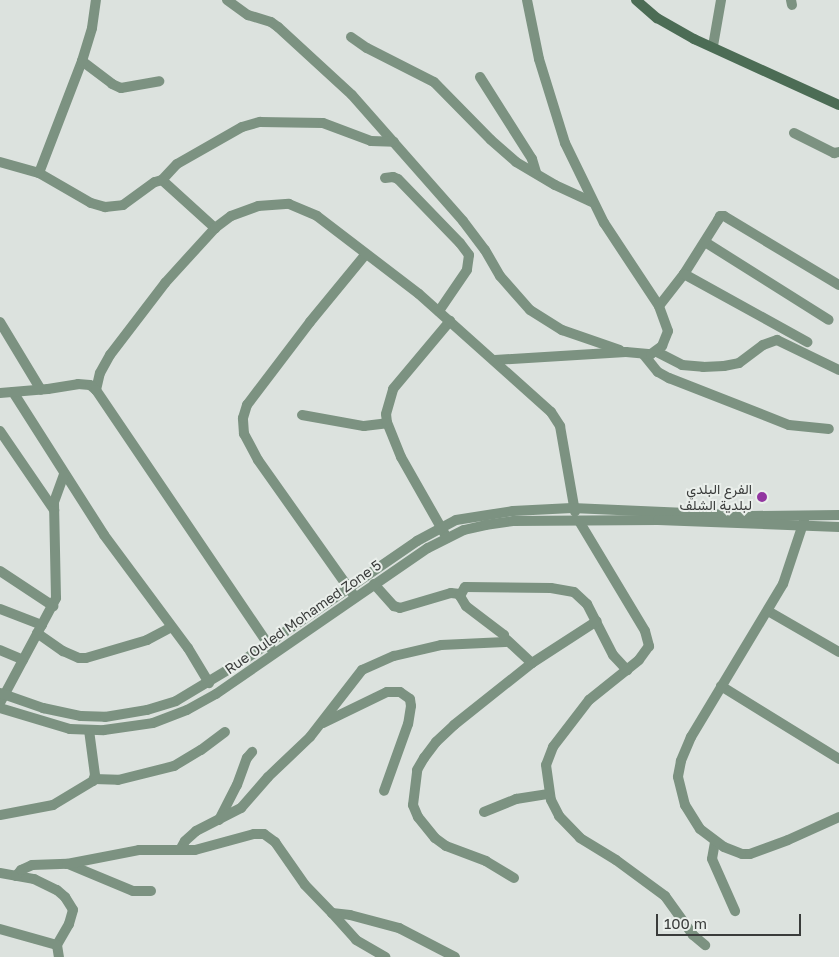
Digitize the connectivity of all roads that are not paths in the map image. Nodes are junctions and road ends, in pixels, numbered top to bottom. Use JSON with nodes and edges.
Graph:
{"nodes":[{"id":1,"x":96,"y":0,"type":"edge"},
{"id":2,"x":227,"y":0,"type":"edge"},
{"id":3,"x":527,"y":0,"type":"edge"},
{"id":4,"x":636,"y":0,"type":"edge"},
{"id":5,"x":721,"y":0,"type":"edge"},
{"id":6,"x":351,"y":37,"type":"dead end"},
{"id":7,"x":713,"y":46,"type":"junction"},
{"id":8,"x":82,"y":61,"type":"junction"},
{"id":9,"x":480,"y":77,"type":"dead end"},
{"id":10,"x":159,"y":81,"type":"dead end"},
{"id":11,"x":839,"y":105,"type":"edge"},
{"id":12,"x":794,"y":134,"type":"dead end"},
{"id":13,"x":394,"y":142,"type":"junction"},
{"id":14,"x":839,"y":152,"type":"edge"},
{"id":15,"x":0,"y":162,"type":"edge"},
{"id":16,"x":536,"y":172,"type":"junction"},
{"id":17,"x":39,"y":173,"type":"junction"},
{"id":18,"x":385,"y":178,"type":"dead end"},
{"id":19,"x":162,"y":180,"type":"junction"},
{"id":20,"x":592,"y":202,"type":"junction"},
{"id":21,"x":215,"y":228,"type":"junction"},
{"id":22,"x":705,"y":242,"type":"junction"},
{"id":23,"x":365,"y":255,"type":"junction"},
{"id":24,"x":684,"y":274,"type":"junction"},
{"id":25,"x":839,"y":285,"type":"edge"},
{"id":26,"x":659,"y":306,"type":"junction"},
{"id":27,"x":439,"y":311,"type":"junction"},
{"id":28,"x":829,"y":320,"type":"dead end"},
{"id":29,"x":450,"y":321,"type":"junction"},
{"id":30,"x":0,"y":322,"type":"edge"},
{"id":31,"x":807,"y":342,"type":"dead end"},
{"id":32,"x":626,"y":352,"type":"junction"},
{"id":33,"x":657,"y":352,"type":"junction"},
{"id":34,"x":644,"y":354,"type":"junction"},
{"id":35,"x":495,"y":360,"type":"junction"},
{"id":36,"x":839,"y":370,"type":"edge"},
{"id":37,"x":41,"y":390,"type":"junction"},
{"id":38,"x":96,"y":390,"type":"junction"},
{"id":39,"x":13,"y":392,"type":"junction"},
{"id":40,"x":0,"y":393,"type":"edge"},
{"id":41,"x":302,"y":415,"type":"dead end"},
{"id":42,"x":387,"y":423,"type":"junction"},
{"id":43,"x":829,"y":429,"type":"dead end"},
{"id":44,"x":0,"y":431,"type":"edge"},
{"id":45,"x":64,"y":474,"type":"junction"},
{"id":46,"x":572,"y":508,"type":"junction"},
{"id":47,"x":54,"y":510,"type":"junction"},
{"id":48,"x":805,"y":515,"type":"junction"},
{"id":49,"x":839,"y":515,"type":"edge"},
{"id":50,"x":579,"y":521,"type":"junction"},
{"id":51,"x":441,"y":526,"type":"junction"},
{"id":52,"x":803,"y":526,"type":"junction"},
{"id":53,"x":839,"y":527,"type":"edge"},
{"id":54,"x":447,"y":538,"type":"junction"},
{"id":55,"x":0,"y":571,"type":"edge"},
{"id":56,"x":374,"y":584,"type":"junction"},
{"id":57,"x":348,"y":587,"type":"junction"},
{"id":58,"x":460,"y":594,"type":"junction"},
{"id":59,"x":355,"y":597,"type":"junction"},
{"id":60,"x":53,"y":606,"type":"junction"},
{"id":61,"x":0,"y":609,"type":"edge"},
{"id":62,"x":768,"y":610,"type":"junction"},
{"id":63,"x":597,"y":621,"type":"junction"},
{"id":64,"x":171,"y":626,"type":"junction"},
{"id":65,"x":39,"y":629,"type":"junction"},
{"id":66,"x":507,"y":640,"type":"junction"},
{"id":67,"x":268,"y":644,"type":"junction"},
{"id":68,"x":0,"y":650,"type":"edge"},
{"id":69,"x":839,"y":652,"type":"edge"},
{"id":70,"x":275,"y":653,"type":"junction"},
{"id":71,"x":23,"y":660,"type":"junction"},
{"id":72,"x":532,"y":663,"type":"junction"},
{"id":73,"x":628,"y":670,"type":"junction"},
{"id":74,"x":209,"y":684,"type":"junction"},
{"id":75,"x":721,"y":686,"type":"junction"},
{"id":76,"x":1,"y":697,"type":"edge"},
{"id":77,"x":0,"y":708,"type":"edge"},
{"id":78,"x":320,"y":724,"type":"junction"},
{"id":79,"x":88,"y":730,"type":"junction"},
{"id":80,"x":225,"y":732,"type":"dead end"},
{"id":81,"x":252,"y":752,"type":"dead end"},
{"id":82,"x":839,"y":759,"type":"edge"},
{"id":83,"x":94,"y":779,"type":"junction"},
{"id":84,"x":384,"y":791,"type":"dead end"},
{"id":85,"x":549,"y":794,"type":"junction"},
{"id":86,"x":484,"y":812,"type":"dead end"},
{"id":87,"x":0,"y":815,"type":"edge"},
{"id":88,"x":839,"y":817,"type":"edge"},
{"id":89,"x":218,"y":820,"type":"junction"},
{"id":90,"x":715,"y":842,"type":"junction"},
{"id":91,"x":180,"y":850,"type":"junction"},
{"id":92,"x":67,"y":864,"type":"junction"},
{"id":93,"x":0,"y":873,"type":"edge"},
{"id":94,"x":16,"y":876,"type":"junction"},
{"id":95,"x":514,"y":878,"type":"dead end"},
{"id":96,"x":151,"y":891,"type":"dead end"},
{"id":97,"x":735,"y":911,"type":"dead end"},
{"id":98,"x":332,"y":913,"type":"junction"},
{"id":99,"x":0,"y":929,"type":"edge"},
{"id":100,"x":705,"y":945,"type":"dead end"},
{"id":101,"x":56,"y":953,"type":"edge"},
{"id":102,"x":386,"y":957,"type":"edge"},
{"id":103,"x":455,"y":957,"type":"edge"}],
"edges":[{"from":1,"to":8,"type":"street"},
{"from":2,"to":13,"type":"street"},
{"from":3,"to":20,"type":"street"},
{"from":4,"to":7,"type":"main road"},
{"from":5,"to":7,"type":"street"},
{"from":6,"to":16,"type":"street"},
{"from":7,"to":11,"type":"main road"},
{"from":8,"to":10,"type":"street"},
{"from":8,"to":17,"type":"street"},
{"from":9,"to":16,"type":"street"},
{"from":12,"to":14,"type":"street"},
{"from":13,"to":19,"type":"street"},
{"from":13,"to":32,"type":"street"},
{"from":15,"to":17,"type":"street"},
{"from":16,"to":20,"type":"street"},
{"from":17,"to":19,"type":"street"},
{"from":18,"to":27,"type":"street"},
{"from":19,"to":21,"type":"street"},
{"from":20,"to":26,"type":"street"},
{"from":21,"to":23,"type":"street"},
{"from":21,"to":38,"type":"street"},
{"from":22,"to":24,"type":"street"},
{"from":22,"to":25,"type":"street"},
{"from":22,"to":28,"type":"street"},
{"from":23,"to":27,"type":"street"},
{"from":23,"to":57,"type":"street"},
{"from":24,"to":26,"type":"street"},
{"from":24,"to":31,"type":"street"},
{"from":26,"to":33,"type":"street"},
{"from":27,"to":29,"type":"street"},
{"from":29,"to":35,"type":"street"},
{"from":29,"to":42,"type":"street"},
{"from":30,"to":37,"type":"street"},
{"from":32,"to":34,"type":"street"},
{"from":32,"to":35,"type":"street"},
{"from":33,"to":34,"type":"street"},
{"from":33,"to":36,"type":"street"},
{"from":34,"to":43,"type":"street"},
{"from":35,"to":46,"type":"street"},
{"from":37,"to":38,"type":"street"},
{"from":37,"to":39,"type":"street"},
{"from":38,"to":67,"type":"street"},
{"from":39,"to":40,"type":"street"},
{"from":39,"to":45,"type":"street"},
{"from":41,"to":42,"type":"street"},
{"from":42,"to":51,"type":"street"},
{"from":44,"to":47,"type":"street"},
{"from":45,"to":47,"type":"street"},
{"from":45,"to":64,"type":"street"},
{"from":46,"to":48,"type":"street","name":"Rue Ouled Mohamed Zone 5"},
{"from":46,"to":50,"type":"street"},
{"from":46,"to":51,"type":"street","name":"Rue Ouled Mohamed Zone 5"},
{"from":47,"to":60,"type":"street"},
{"from":48,"to":49,"type":"street","name":"Rue Ouled Mohamed Zone 5"},
{"from":48,"to":52,"type":"street"},
{"from":50,"to":52,"type":"street","name":"Rue Ouled Mohamed Zone 5"},
{"from":50,"to":54,"type":"street","name":"Rue Ouled Mohamed Zone 5"},
{"from":50,"to":73,"type":"street"},
{"from":51,"to":54,"type":"street"},
{"from":51,"to":57,"type":"street","name":"Rue Ouled Mohamed Zone 5"},
{"from":52,"to":53,"type":"street","name":"Rue Ouled Mohamed Zone 5"},
{"from":52,"to":62,"type":"street"},
{"from":54,"to":56,"type":"street","name":"Rue Ouled Mohamed Zone 5"},
{"from":55,"to":60,"type":"street"},
{"from":56,"to":58,"type":"street"},
{"from":56,"to":59,"type":"street","name":"Rue Ouled Mohamed Zone 5"},
{"from":57,"to":59,"type":"street"},
{"from":57,"to":67,"type":"street","name":"Rue Ouled Mohamed Zone 5"},
{"from":58,"to":63,"type":"street"},
{"from":58,"to":66,"type":"street"},
{"from":59,"to":70,"type":"street","name":"Rue Ouled Mohamed Zone 5"},
{"from":60,"to":65,"type":"street"},
{"from":61,"to":65,"type":"street"},
{"from":62,"to":69,"type":"street"},
{"from":62,"to":75,"type":"street"},
{"from":63,"to":72,"type":"street"},
{"from":63,"to":73,"type":"street"},
{"from":64,"to":65,"type":"street"},
{"from":64,"to":74,"type":"street"},
{"from":65,"to":71,"type":"street"},
{"from":66,"to":72,"type":"street"},
{"from":66,"to":78,"type":"street"},
{"from":67,"to":70,"type":"street"},
{"from":67,"to":74,"type":"street","name":"Rue Ouled Mohamed Zone 5"},
{"from":68,"to":71,"type":"street"},
{"from":70,"to":79,"type":"street","name":"Rue Ouled Mohamed Zone 5"},
{"from":71,"to":76,"type":"street"},
{"from":72,"to":95,"type":"street"},
{"from":73,"to":85,"type":"street"},
{"from":74,"to":76,"type":"street","name":"Rue Ouled Mohamed Zone 5"},
{"from":75,"to":82,"type":"street"},
{"from":75,"to":90,"type":"street"},
{"from":77,"to":79,"type":"street","name":"Rue Ouled Mohamed Zone 5"},
{"from":78,"to":84,"type":"street"},
{"from":78,"to":89,"type":"street"},
{"from":79,"to":83,"type":"street"},
{"from":80,"to":83,"type":"street"},
{"from":81,"to":89,"type":"street"},
{"from":83,"to":87,"type":"street"},
{"from":85,"to":86,"type":"street"},
{"from":85,"to":100,"type":"street"},
{"from":88,"to":90,"type":"street"},
{"from":89,"to":91,"type":"street"},
{"from":90,"to":97,"type":"street"},
{"from":91,"to":92,"type":"street"},
{"from":91,"to":98,"type":"street"},
{"from":92,"to":94,"type":"street"},
{"from":92,"to":96,"type":"street"},
{"from":93,"to":94,"type":"street"},
{"from":94,"to":101,"type":"street"},
{"from":98,"to":102,"type":"street"},
{"from":98,"to":103,"type":"street"},
{"from":99,"to":101,"type":"street"}]}
